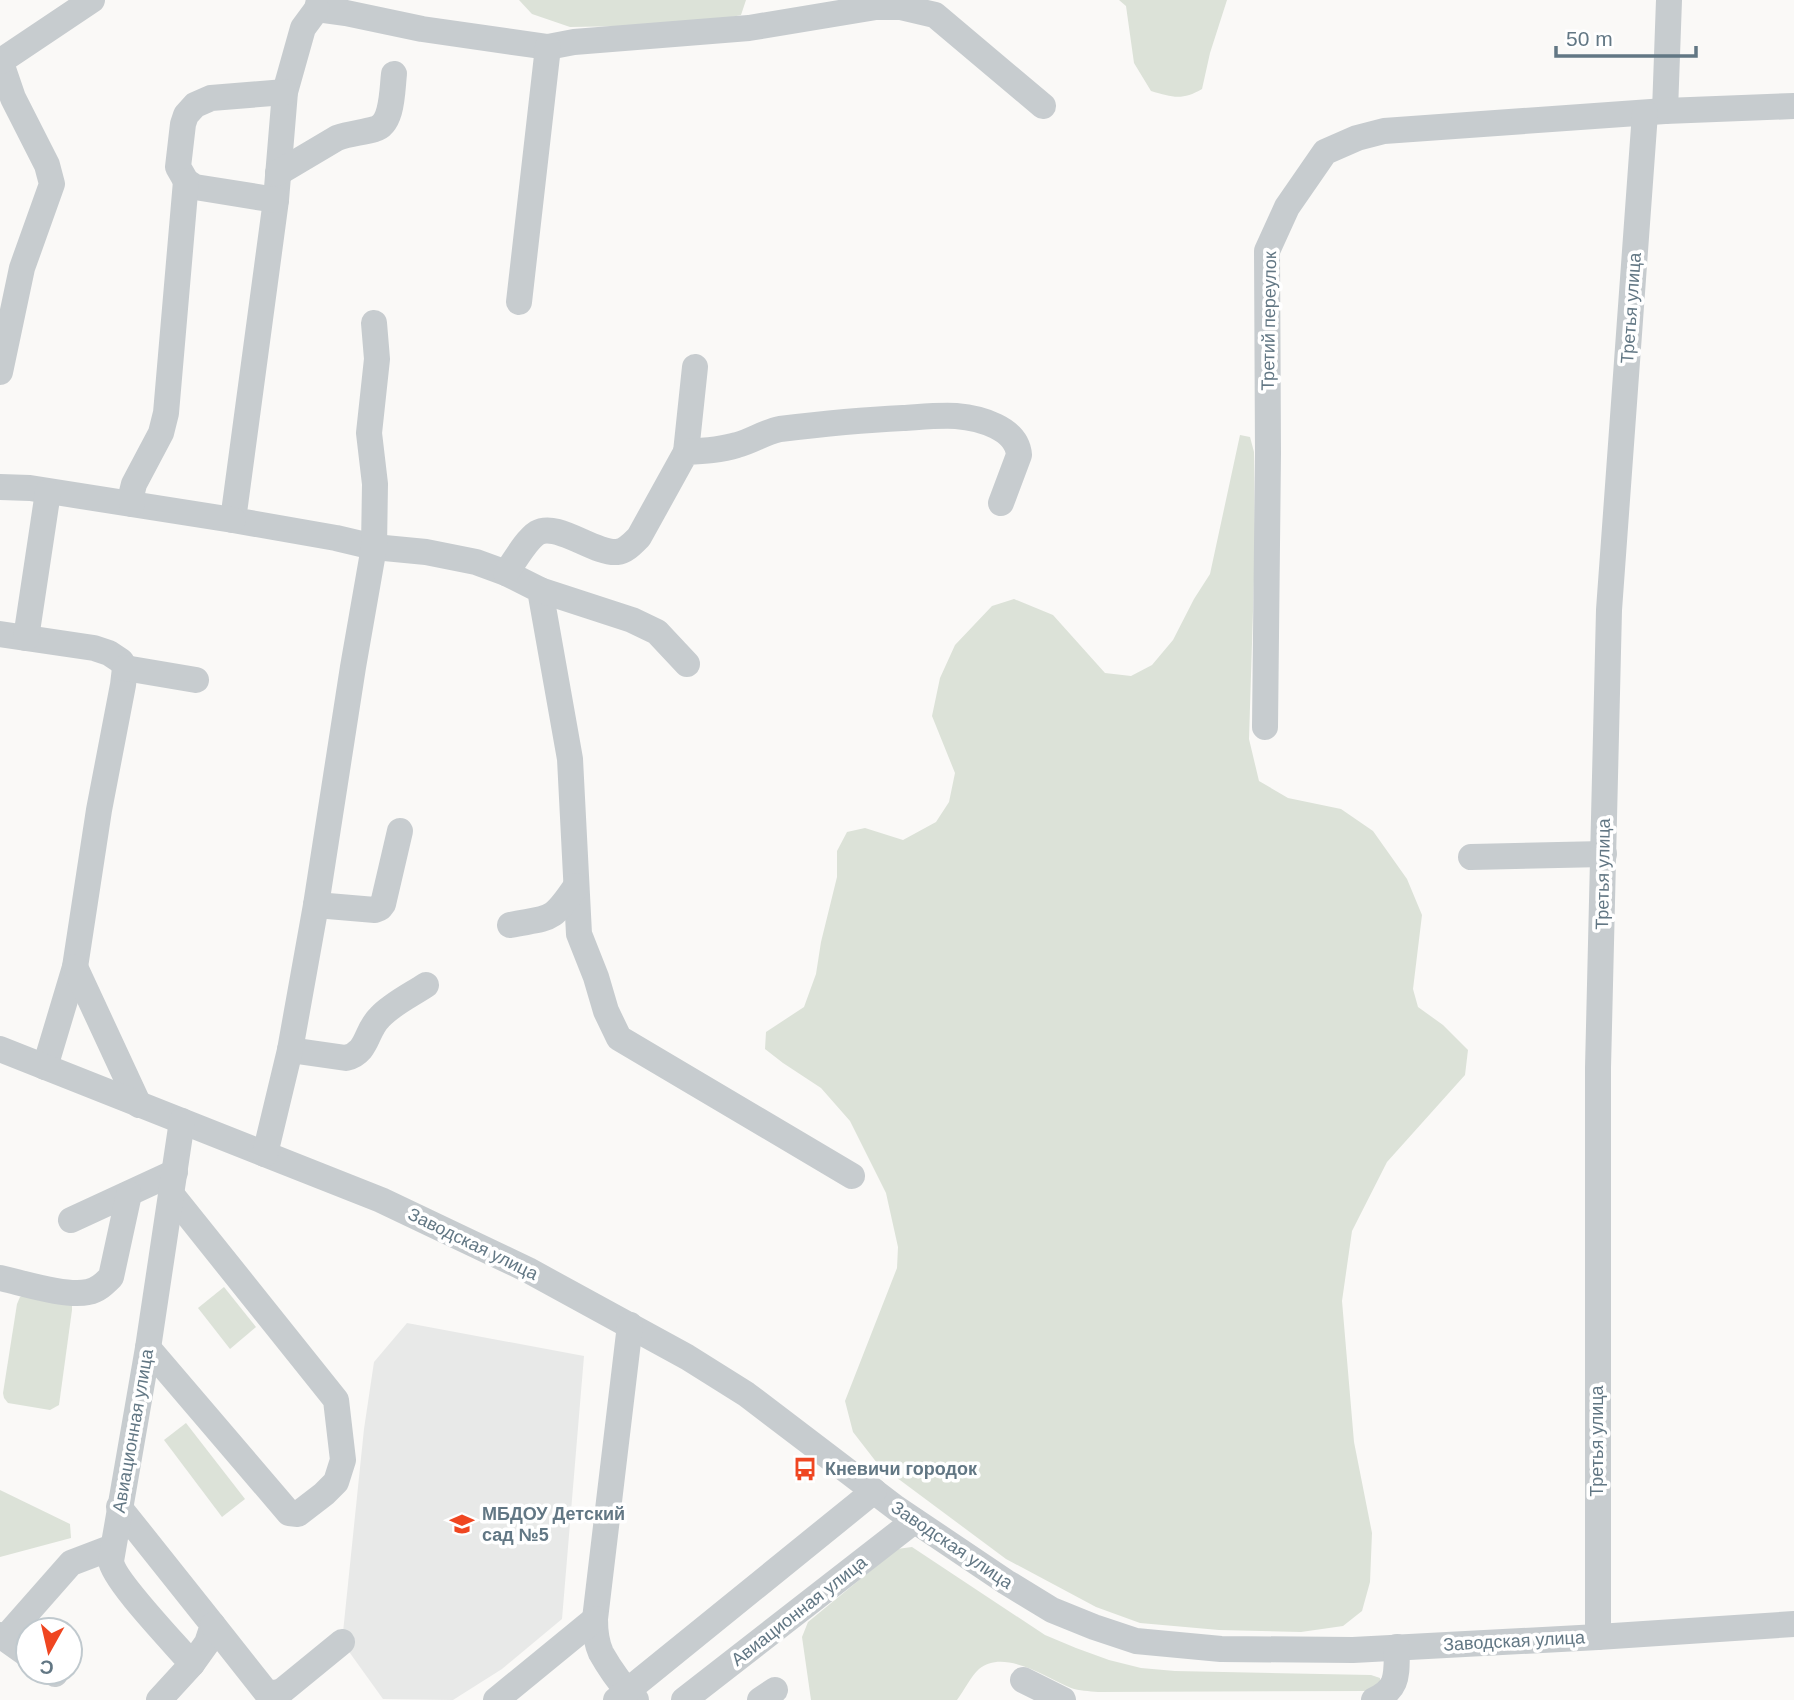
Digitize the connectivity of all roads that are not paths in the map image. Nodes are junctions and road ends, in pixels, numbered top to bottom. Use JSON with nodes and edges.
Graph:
{"nodes":[{"id":1,"x":92,"y":0,"type":"edge"},
{"id":2,"x":1670,"y":0,"type":"edge"},
{"id":3,"x":318,"y":5,"type":"edge"},
{"id":4,"x":548,"y":47,"type":"junction"},
{"id":5,"x":1,"y":60,"type":"edge"},
{"id":6,"x":394,"y":74,"type":"dead end"},
{"id":7,"x":285,"y":92,"type":"junction"},
{"id":8,"x":1043,"y":106,"type":"dead end"},
{"id":9,"x":1794,"y":106,"type":"edge"},
{"id":10,"x":1655,"y":112,"type":"junction"},
{"id":11,"x":278,"y":173,"type":"junction"},
{"id":12,"x":186,"y":181,"type":"junction"},
{"id":13,"x":276,"y":200,"type":"junction"},
{"id":14,"x":11,"y":266,"type":"edge"},
{"id":15,"x":519,"y":302,"type":"dead end"},
{"id":16,"x":374,"y":323,"type":"dead end"},
{"id":17,"x":695,"y":367,"type":"dead end"},
{"id":18,"x":0,"y":372,"type":"edge"},
{"id":19,"x":687,"y":452,"type":"junction"},
{"id":20,"x":0,"y":487,"type":"edge"},
{"id":21,"x":48,"y":492,"type":"junction"},
{"id":22,"x":1001,"y":503,"type":"dead end"},
{"id":23,"x":132,"y":504,"type":"junction"},
{"id":24,"x":233,"y":520,"type":"junction"},
{"id":25,"x":374,"y":547,"type":"junction"},
{"id":26,"x":506,"y":573,"type":"junction"},
{"id":27,"x":540,"y":590,"type":"junction"},
{"id":28,"x":0,"y":634,"type":"edge"},
{"id":29,"x":26,"y":638,"type":"junction"},
{"id":30,"x":687,"y":664,"type":"dead end"},
{"id":31,"x":125,"y":668,"type":"junction"},
{"id":32,"x":196,"y":680,"type":"dead end"},
{"id":33,"x":1265,"y":727,"type":"dead end"},
{"id":34,"x":400,"y":831,"type":"dead end"},
{"id":35,"x":1604,"y":854,"type":"junction"},
{"id":36,"x":1471,"y":857,"type":"dead end"},
{"id":37,"x":576,"y":886,"type":"junction"},
{"id":38,"x":316,"y":905,"type":"junction"},
{"id":39,"x":510,"y":925,"type":"dead end"},
{"id":40,"x":75,"y":967,"type":"junction"},
{"id":41,"x":426,"y":985,"type":"dead end"},
{"id":42,"x":0,"y":1049,"type":"edge"},
{"id":43,"x":290,"y":1050,"type":"junction"},
{"id":44,"x":46,"y":1068,"type":"junction"},
{"id":45,"x":139,"y":1105,"type":"junction"},
{"id":46,"x":182,"y":1121,"type":"junction"},
{"id":47,"x":265,"y":1154,"type":"junction"},
{"id":48,"x":852,"y":1175,"type":"dead end"},
{"id":49,"x":173,"y":1184,"type":"junction"},
{"id":50,"x":129,"y":1194,"type":"junction"},
{"id":51,"x":71,"y":1220,"type":"dead end"},
{"id":52,"x":0,"y":1278,"type":"edge"},
{"id":53,"x":630,"y":1325,"type":"junction"},
{"id":54,"x":149,"y":1348,"type":"junction"},
{"id":55,"x":874,"y":1491,"type":"junction"},
{"id":56,"x":119,"y":1507,"type":"junction"},
{"id":57,"x":914,"y":1521,"type":"junction"},
{"id":58,"x":113,"y":1547,"type":"junction"},
{"id":59,"x":595,"y":1619,"type":"junction"},
{"id":60,"x":1794,"y":1624,"type":"edge"},
{"id":61,"x":213,"y":1625,"type":"junction"},
{"id":62,"x":2,"y":1637,"type":"edge"},
{"id":63,"x":1598,"y":1637,"type":"junction"},
{"id":64,"x":342,"y":1642,"type":"dead end"},
{"id":65,"x":1397,"y":1647,"type":"junction"},
{"id":66,"x":192,"y":1664,"type":"junction"},
{"id":67,"x":1023,"y":1680,"type":"dead end"},
{"id":68,"x":626,"y":1697,"type":"edge"},
{"id":69,"x":159,"y":1700,"type":"edge"},
{"id":70,"x":496,"y":1700,"type":"edge"},
{"id":71,"x":684,"y":1700,"type":"edge"},
{"id":72,"x":1063,"y":1700,"type":"edge"},
{"id":73,"x":1374,"y":1700,"type":"edge"}],
"edges":[{"from":1,"to":5,"type":"street"},
{"from":2,"to":10,"type":"street","name":"Третья улица"},
{"from":3,"to":4,"type":"street"},
{"from":3,"to":7,"type":"street"},
{"from":4,"to":8,"type":"street"},
{"from":4,"to":15,"type":"street"},
{"from":5,"to":14,"type":"street"},
{"from":6,"to":11,"type":"street"},
{"from":7,"to":11,"type":"street"},
{"from":7,"to":12,"type":"street"},
{"from":9,"to":10,"type":"street","name":"Третий переулок"},
{"from":10,"to":33,"type":"street","name":"Третий переулок"},
{"from":10,"to":35,"type":"street","name":"Третья улица"},
{"from":11,"to":13,"type":"street"},
{"from":12,"to":13,"type":"street"},
{"from":12,"to":23,"type":"street"},
{"from":13,"to":24,"type":"street"},
{"from":14,"to":18,"type":"street"},
{"from":16,"to":25,"type":"street"},
{"from":17,"to":19,"type":"street"},
{"from":19,"to":22,"type":"street"},
{"from":19,"to":26,"type":"street"},
{"from":20,"to":21,"type":"street"},
{"from":21,"to":23,"type":"street"},
{"from":21,"to":29,"type":"street"},
{"from":23,"to":24,"type":"street"},
{"from":24,"to":25,"type":"street"},
{"from":25,"to":26,"type":"street"},
{"from":25,"to":38,"type":"street"},
{"from":26,"to":27,"type":"street"},
{"from":27,"to":30,"type":"street"},
{"from":27,"to":37,"type":"street"},
{"from":28,"to":29,"type":"street"},
{"from":29,"to":31,"type":"street"},
{"from":31,"to":32,"type":"street"},
{"from":31,"to":40,"type":"street"},
{"from":34,"to":38,"type":"street"},
{"from":35,"to":36,"type":"street"},
{"from":35,"to":63,"type":"street","name":"Третья улица"},
{"from":37,"to":39,"type":"street"},
{"from":37,"to":48,"type":"street"},
{"from":38,"to":43,"type":"street"},
{"from":40,"to":44,"type":"street"},
{"from":40,"to":45,"type":"street"},
{"from":41,"to":43,"type":"street"},
{"from":42,"to":44,"type":"street","name":"Заводская улица"},
{"from":43,"to":47,"type":"street"},
{"from":44,"to":45,"type":"street","name":"Заводская улица"},
{"from":45,"to":46,"type":"street","name":"Заводская улица"},
{"from":46,"to":47,"type":"street","name":"Заводская улица"},
{"from":46,"to":49,"type":"street","name":"Авиационная улица"},
{"from":47,"to":53,"type":"street","name":"Заводская улица"},
{"from":49,"to":50,"type":"street"},
{"from":49,"to":54,"type":"street","name":"Авиационная улица"},
{"from":49,"to":54,"type":"street"},
{"from":50,"to":51,"type":"street"},
{"from":50,"to":52,"type":"street"},
{"from":53,"to":55,"type":"street","name":"Заводская улица"},
{"from":53,"to":59,"type":"street"},
{"from":54,"to":56,"type":"street","name":"Авиационная улица"},
{"from":55,"to":57,"type":"street","name":"Заводская улица"},
{"from":55,"to":68,"type":"street"},
{"from":56,"to":58,"type":"street","name":"Авиационная улица"},
{"from":56,"to":61,"type":"street"},
{"from":57,"to":65,"type":"street","name":"Заводская улица"},
{"from":57,"to":71,"type":"street","name":"Авиационная улица"},
{"from":58,"to":62,"type":"street"},
{"from":58,"to":66,"type":"street","name":"Авиационная улица"},
{"from":59,"to":68,"type":"street"},
{"from":59,"to":70,"type":"street"},
{"from":60,"to":63,"type":"street","name":"Заводская улица"},
{"from":61,"to":64,"type":"street"},
{"from":61,"to":66,"type":"street"},
{"from":63,"to":65,"type":"street","name":"Заводская улица"},
{"from":65,"to":73,"type":"street"},
{"from":66,"to":69,"type":"street"},
{"from":67,"to":72,"type":"street"}]}
